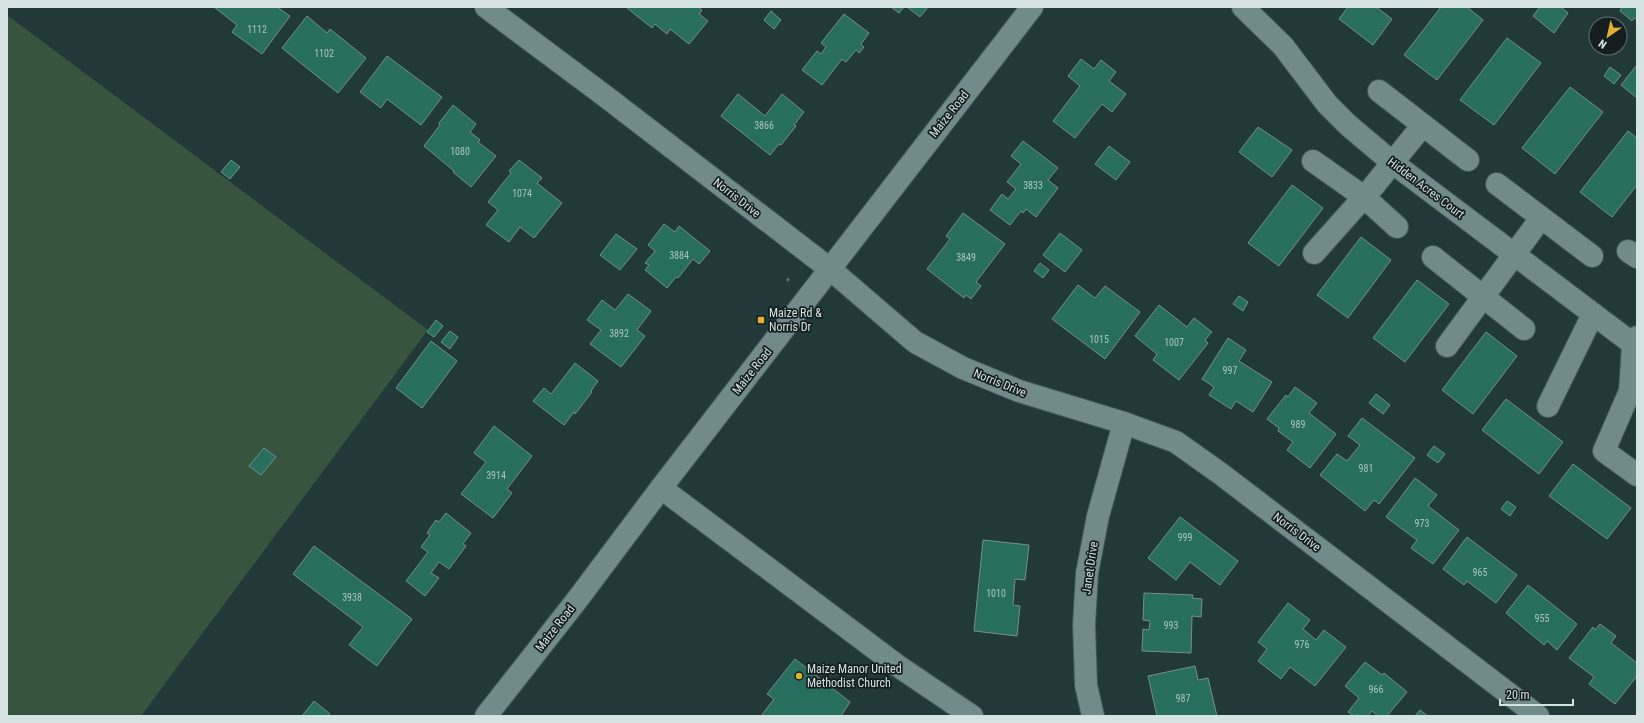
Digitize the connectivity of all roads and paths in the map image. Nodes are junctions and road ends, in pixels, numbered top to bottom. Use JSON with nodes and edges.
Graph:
{"nodes":[{"id":1,"x":486,"y":7,"type":"edge"},
{"id":2,"x":1032,"y":7,"type":"edge"},
{"id":3,"x":1243,"y":7,"type":"edge"},
{"id":4,"x":1378,"y":91,"type":"dead end"},
{"id":5,"x":1423,"y":125,"type":"junction"},
{"id":6,"x":1468,"y":160,"type":"dead end"},
{"id":7,"x":1312,"y":161,"type":"dead end"},
{"id":8,"x":1393,"y":163,"type":"junction"},
{"id":9,"x":1497,"y":184,"type":"dead end"},
{"id":10,"x":1364,"y":197,"type":"junction"},
{"id":11,"x":1541,"y":218,"type":"junction"},
{"id":12,"x":1397,"y":227,"type":"dead end"},
{"id":13,"x":1314,"y":253,"type":"dead end"},
{"id":14,"x":1514,"y":254,"type":"junction"},
{"id":15,"x":1592,"y":256,"type":"dead end"},
{"id":16,"x":1432,"y":257,"type":"dead end"},
{"id":17,"x":830,"y":269,"type":"junction"},
{"id":18,"x":1483,"y":296,"type":"junction"},
{"id":19,"x":1593,"y":314,"type":"junction"},
{"id":20,"x":1524,"y":329,"type":"dead end"},
{"id":21,"x":1636,"y":343,"type":"edge"},
{"id":22,"x":1447,"y":346,"type":"dead end"},
{"id":23,"x":1548,"y":406,"type":"dead end"},
{"id":24,"x":1124,"y":423,"type":"junction"},
{"id":25,"x":1637,"y":475,"type":"edge"},
{"id":26,"x":661,"y":488,"type":"junction"},
{"id":27,"x":486,"y":716,"type":"edge"},
{"id":28,"x":972,"y":716,"type":"edge"},
{"id":29,"x":1093,"y":716,"type":"edge"},
{"id":30,"x":1538,"y":716,"type":"edge"}],
"edges":[{"from":1,"to":17,"type":"street","name":"Norris Drive"},
{"from":2,"to":17,"type":"street","name":"Maize Road"},
{"from":3,"to":8,"type":"street","name":"Hidden Acres Court"},
{"from":4,"to":5,"type":"street"},
{"from":5,"to":6,"type":"street"},
{"from":5,"to":8,"type":"street"},
{"from":7,"to":10,"type":"street"},
{"from":8,"to":10,"type":"street"},
{"from":8,"to":14,"type":"street","name":"Hidden Acres Court"},
{"from":9,"to":11,"type":"street"},
{"from":10,"to":12,"type":"street"},
{"from":10,"to":13,"type":"street"},
{"from":11,"to":14,"type":"street"},
{"from":11,"to":15,"type":"street"},
{"from":14,"to":18,"type":"street"},
{"from":14,"to":19,"type":"street","name":"Hidden Acres Court"},
{"from":16,"to":18,"type":"street"},
{"from":17,"to":24,"type":"street","name":"Norris Drive"},
{"from":17,"to":26,"type":"street","name":"Maize Road"},
{"from":18,"to":20,"type":"street"},
{"from":18,"to":22,"type":"street"},
{"from":19,"to":21,"type":"street","name":"Hidden Acres Court"},
{"from":19,"to":23,"type":"street"},
{"from":21,"to":25,"type":"street"},
{"from":24,"to":29,"type":"street","name":"Janet Drive"},
{"from":24,"to":30,"type":"street","name":"Norris Drive"},
{"from":26,"to":27,"type":"street","name":"Maize Road"},
{"from":26,"to":28,"type":"street"}]}
